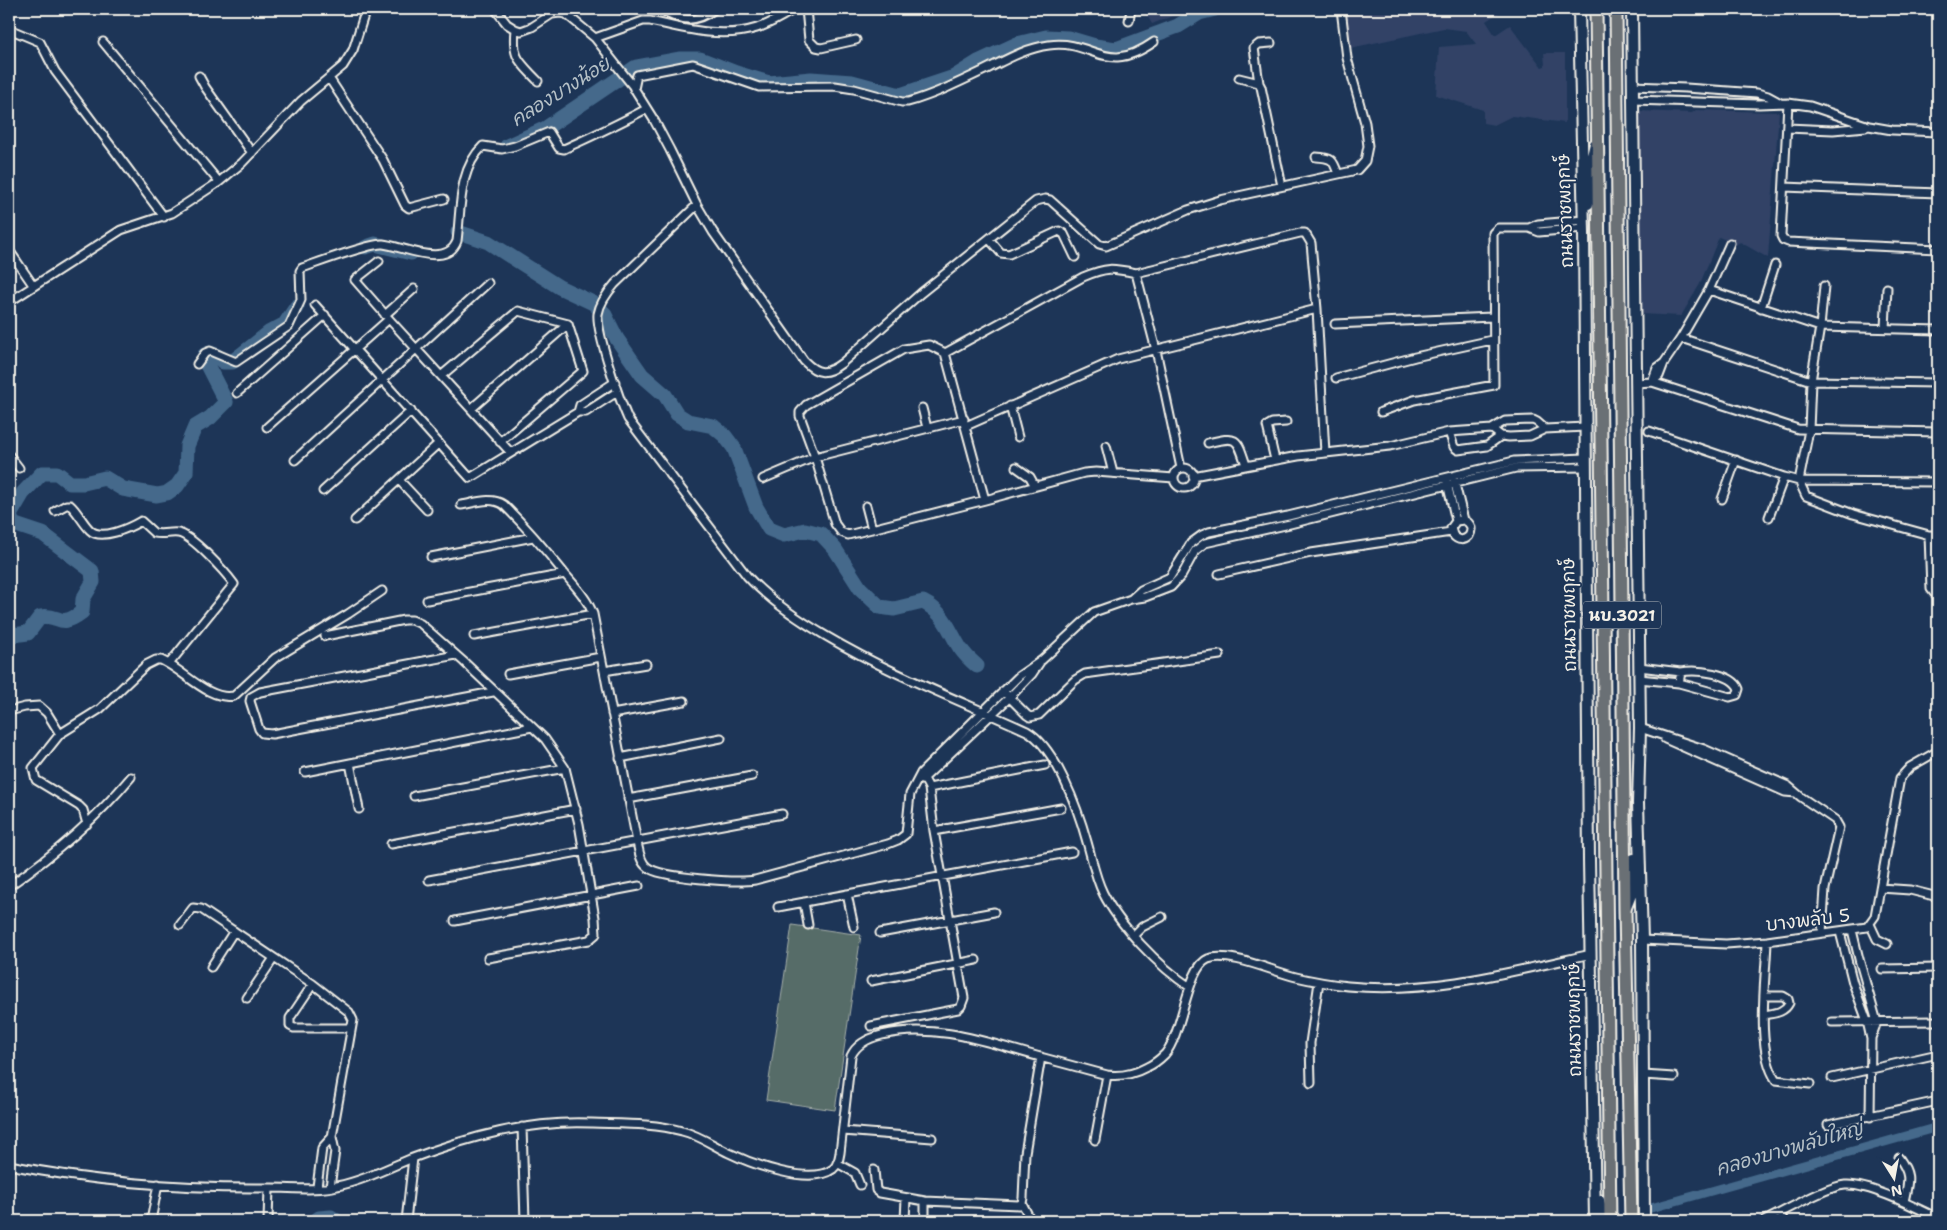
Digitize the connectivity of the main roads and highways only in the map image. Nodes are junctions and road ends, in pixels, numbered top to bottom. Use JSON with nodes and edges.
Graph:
{"nodes":[{"id":1,"x":1579,"y":9,"type":"edge"},
{"id":2,"x":1596,"y":9,"type":"edge"},
{"id":3,"x":1616,"y":9,"type":"edge"},
{"id":4,"x":1632,"y":9,"type":"edge"},
{"id":5,"x":1598,"y":133,"type":"junction"},
{"id":6,"x":1584,"y":226,"type":"junction"},
{"id":7,"x":1638,"y":803,"type":"junction"},
{"id":8,"x":1625,"y":910,"type":"junction"},
{"id":9,"x":1631,"y":1177,"type":"junction"},
{"id":10,"x":1595,"y":1178,"type":"junction"},
{"id":11,"x":1595,"y":1221,"type":"edge"},
{"id":12,"x":1604,"y":1221,"type":"edge"},
{"id":13,"x":1610,"y":1221,"type":"edge"},
{"id":14,"x":1631,"y":1221,"type":"edge"},
{"id":15,"x":1643,"y":1221,"type":"edge"}],
"edges":[{"from":1,"to":6,"type":"main road","name":"ถนนราชพฤกษ์","number":"นบ.3021"},
{"from":2,"to":5,"type":"main road","name":"ถนนราชพฤกษ์","number":"นบ.3021"},
{"from":3,"to":8,"type":"main road","number":"นบ.3021"},
{"from":4,"to":7,"type":"main road","number":"นบ.3021"},
{"from":5,"to":6,"type":"main road"},
{"from":5,"to":13,"type":"main road","name":"ถนนราชพฤกษ์","number":"นบ.3021"},
{"from":6,"to":10,"type":"main road","name":"ถนนราชพฤกษ์","number":"นบ.3021"},
{"from":7,"to":8,"type":"main road"},
{"from":7,"to":15,"type":"main road","number":"นบ.3021"},
{"from":8,"to":9,"type":"main road","number":"นบ.3021"},
{"from":9,"to":14,"type":"main road","number":"นบ.3021"},
{"from":9,"to":15,"type":"main road"},
{"from":10,"to":11,"type":"main road","name":"ถนนราชพฤกษ์","number":"นบ.3021"},
{"from":10,"to":12,"type":"main road"}]}
